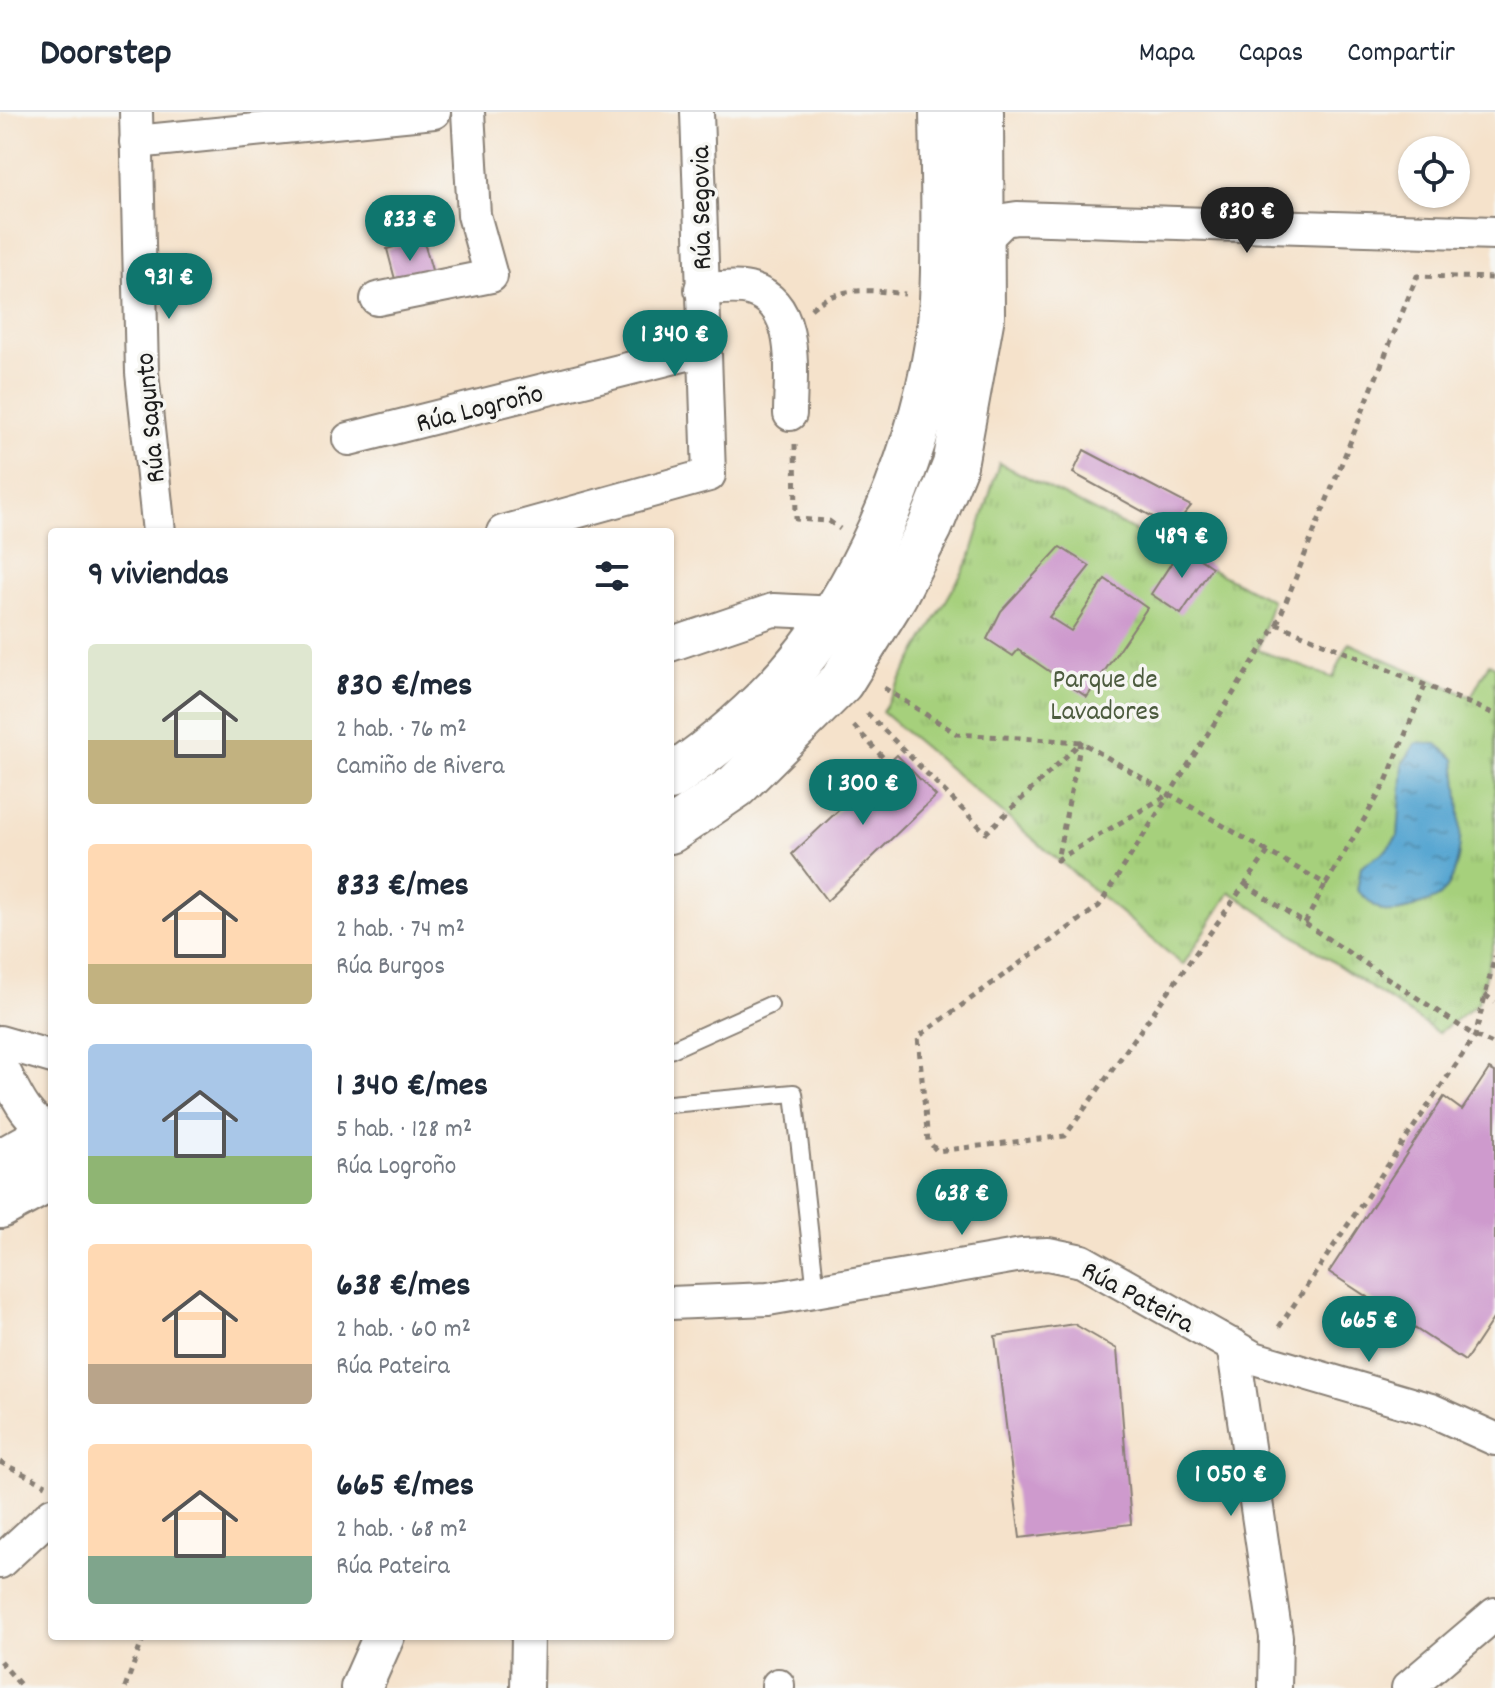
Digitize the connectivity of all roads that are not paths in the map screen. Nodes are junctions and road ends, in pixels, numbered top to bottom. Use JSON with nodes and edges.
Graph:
{"nodes":[{"id":1,"x":434,"y":112,"type":"edge"},
{"id":2,"x":468,"y":112,"type":"edge"},
{"id":3,"x":697,"y":112,"type":"edge"},
{"id":4,"x":942,"y":112,"type":"edge"},
{"id":5,"x":981,"y":112,"type":"edge"},
{"id":6,"x":136,"y":127,"type":"edge"},
{"id":7,"x":1495,"y":233,"type":"edge"},
{"id":8,"x":983,"y":241,"type":"junction"},
{"id":9,"x":701,"y":289,"type":"junction"},
{"id":10,"x":377,"y":299,"type":"dead end"},
{"id":11,"x":703,"y":350,"type":"junction"},
{"id":12,"x":790,"y":414,"type":"road end"},
{"id":13,"x":349,"y":439,"type":"dead end"},
{"id":14,"x":159,"y":528,"type":"edge"},
{"id":15,"x":517,"y":528,"type":"edge"},
{"id":16,"x":838,"y":613,"type":"junction"},
{"id":17,"x":674,"y":644,"type":"edge"},
{"id":18,"x":674,"y":775,"type":"edge"},
{"id":19,"x":674,"y":828,"type":"edge"},
{"id":20,"x":770,"y":1005,"type":"dead end"},
{"id":21,"x":0,"y":1042,"type":"edge"},
{"id":22,"x":674,"y":1048,"type":"edge"},
{"id":23,"x":48,"y":1056,"type":"edge"},
{"id":24,"x":0,"y":1063,"type":"edge"},
{"id":25,"x":674,"y":1104,"type":"edge"},
{"id":26,"x":34,"y":1145,"type":"edge"},
{"id":27,"x":0,"y":1206,"type":"edge"},
{"id":28,"x":816,"y":1292,"type":"junction"},
{"id":29,"x":674,"y":1303,"type":"edge"},
{"id":30,"x":1233,"y":1345,"type":"junction"},
{"id":31,"x":1495,"y":1439,"type":"edge"},
{"id":32,"x":48,"y":1518,"type":"edge"},
{"id":33,"x":0,"y":1562,"type":"edge"},
{"id":34,"x":1495,"y":1614,"type":"edge"},
{"id":35,"x":382,"y":1640,"type":"edge"},
{"id":36,"x":528,"y":1640,"type":"edge"},
{"id":37,"x":361,"y":1688,"type":"edge"},
{"id":38,"x":527,"y":1688,"type":"edge"},
{"id":39,"x":1275,"y":1688,"type":"edge"},
{"id":40,"x":1408,"y":1688,"type":"edge"}],
"edges":[{"from":1,"to":6,"type":"street"},
{"from":2,"to":10,"type":"street"},
{"from":3,"to":9,"type":"street","name":"Rúa Segovia"},
{"from":4,"to":16,"type":"main road"},
{"from":5,"to":8,"type":"main road"},
{"from":6,"to":14,"type":"street","name":"Rúa Sagunto"},
{"from":7,"to":8,"type":"street"},
{"from":8,"to":19,"type":"main road"},
{"from":9,"to":11,"type":"street","name":"Rúa Segovia"},
{"from":9,"to":12,"type":"street"},
{"from":11,"to":13,"type":"street","name":"Rúa Logroño"},
{"from":11,"to":15,"type":"street","name":"Rúa Segovia"},
{"from":16,"to":17,"type":"street"},
{"from":16,"to":18,"type":"main road"},
{"from":20,"to":22,"type":"lane"},
{"from":21,"to":23,"type":"street"},
{"from":24,"to":26,"type":"street"},
{"from":25,"to":28,"type":"lane"},
{"from":26,"to":27,"type":"main road"},
{"from":28,"to":29,"type":"street","name":"Rúa Pateira"},
{"from":28,"to":30,"type":"street","name":"Rúa Pateira"},
{"from":30,"to":31,"type":"street","name":"Rúa Pateira"},
{"from":30,"to":39,"type":"street"},
{"from":32,"to":33,"type":"street"},
{"from":34,"to":40,"type":"street"},
{"from":35,"to":37,"type":"street"},
{"from":36,"to":38,"type":"street"}]}
